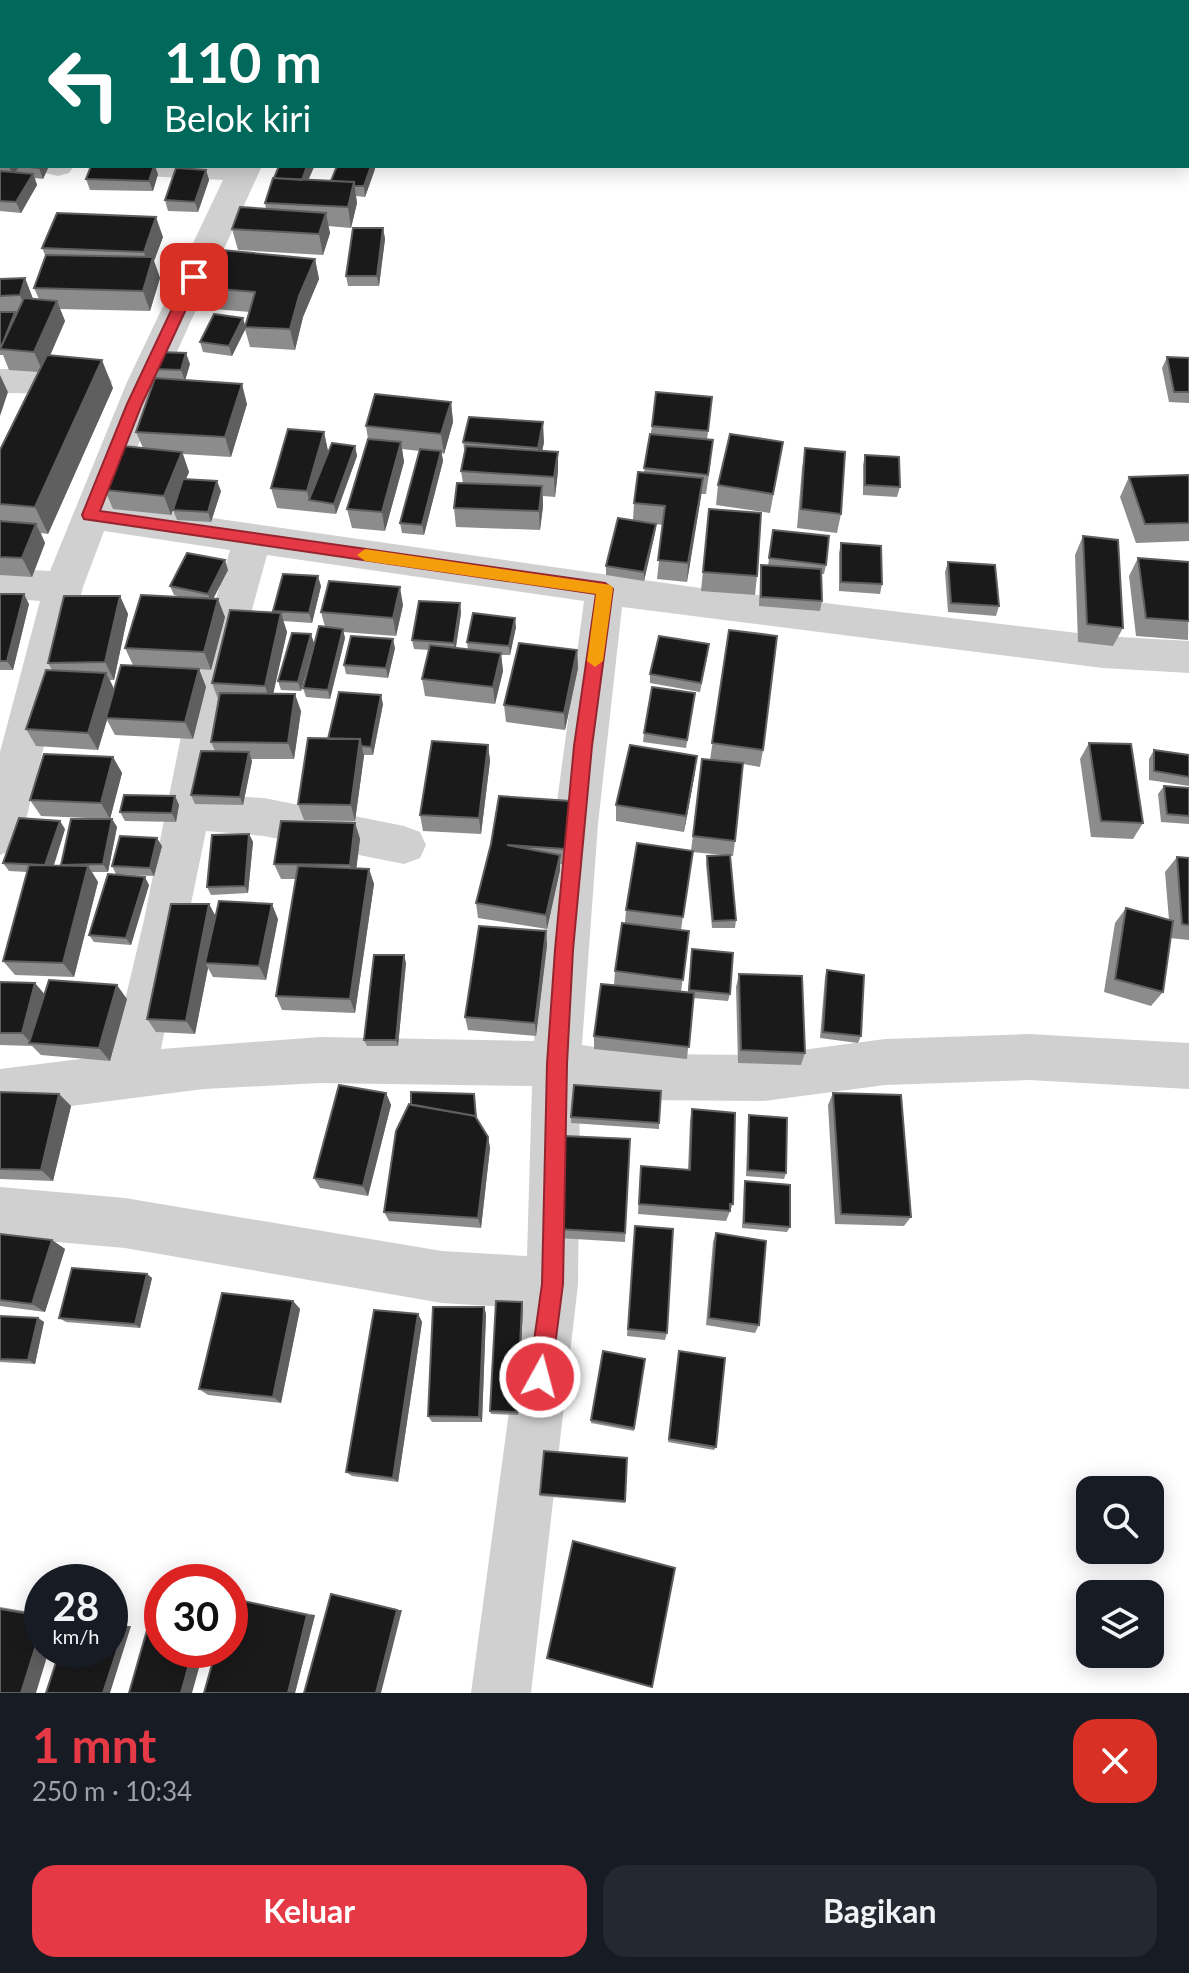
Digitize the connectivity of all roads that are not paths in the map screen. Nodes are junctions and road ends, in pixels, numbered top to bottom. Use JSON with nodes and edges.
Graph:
{"nodes":[{"id":1,"x":212,"y":168,"type":"edge"},
{"id":2,"x":245,"y":169,"type":"edge"},
{"id":3,"x":0,"y":381,"type":"edge"},
{"id":4,"x":145,"y":382,"type":"junction"},
{"id":5,"x":90,"y":515,"type":"junction"},
{"id":6,"x":252,"y":539,"type":"junction"},
{"id":7,"x":0,"y":583,"type":"edge"},
{"id":8,"x":63,"y":587,"type":"junction"},
{"id":9,"x":605,"y":589,"type":"junction"},
{"id":10,"x":1189,"y":657,"type":"edge"},
{"id":11,"x":186,"y":811,"type":"junction"},
{"id":12,"x":0,"y":836,"type":"edge"},
{"id":13,"x":404,"y":845,"type":"dead end"},
{"id":14,"x":557,"y":1064,"type":"junction"},
{"id":15,"x":1189,"y":1066,"type":"edge"},
{"id":16,"x":131,"y":1075,"type":"junction"},
{"id":17,"x":0,"y":1092,"type":"edge"},
{"id":18,"x":0,"y":1212,"type":"edge"},
{"id":19,"x":552,"y":1284,"type":"junction"},
{"id":20,"x":501,"y":1693,"type":"edge"}],
"edges":[{"from":1,"to":2,"type":"street"},
{"from":2,"to":4,"type":"street"},
{"from":3,"to":4,"type":"street"},
{"from":4,"to":5,"type":"street"},
{"from":5,"to":6,"type":"street"},
{"from":5,"to":8,"type":"street"},
{"from":6,"to":9,"type":"street"},
{"from":6,"to":11,"type":"street"},
{"from":7,"to":8,"type":"street"},
{"from":8,"to":12,"type":"street"},
{"from":9,"to":10,"type":"street"},
{"from":9,"to":14,"type":"street"},
{"from":11,"to":13,"type":"street"},
{"from":11,"to":16,"type":"street"},
{"from":14,"to":15,"type":"street"},
{"from":14,"to":16,"type":"street"},
{"from":14,"to":19,"type":"street"},
{"from":16,"to":17,"type":"street"},
{"from":18,"to":19,"type":"street"},
{"from":19,"to":20,"type":"street"}]}
